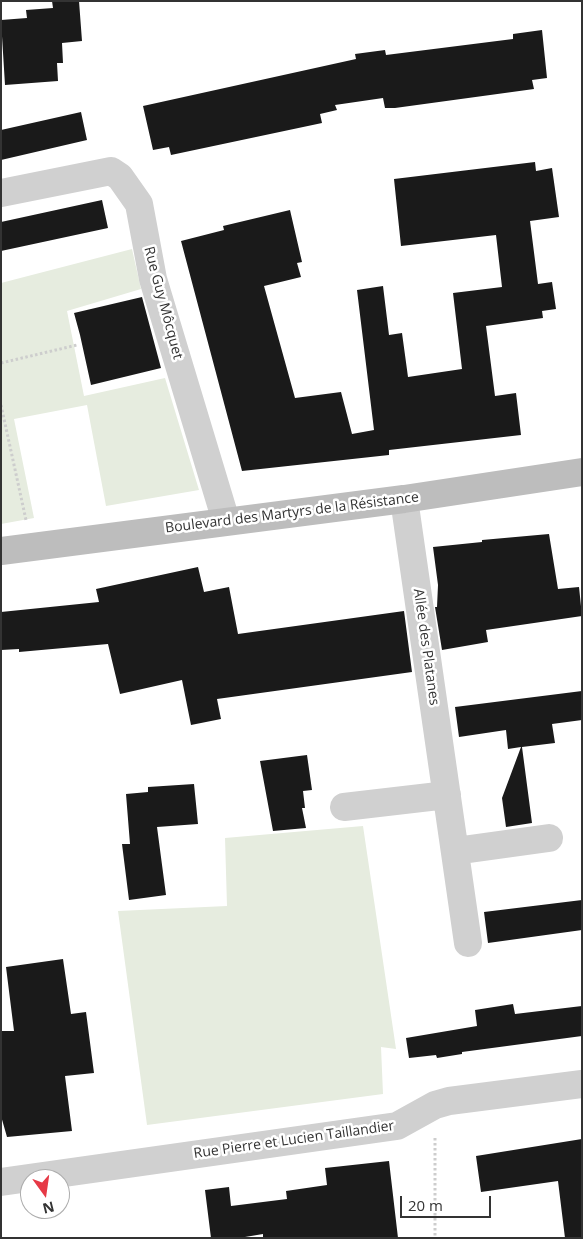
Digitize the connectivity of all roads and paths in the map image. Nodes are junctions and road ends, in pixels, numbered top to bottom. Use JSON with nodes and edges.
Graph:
{"nodes":[{"id":1,"x":1,"y":193,"type":"edge"},
{"id":2,"x":77,"y":345,"type":"dead end"},
{"id":3,"x":1,"y":363,"type":"edge"},
{"id":4,"x":1,"y":405,"type":"edge"},
{"id":5,"x":582,"y":472,"type":"edge"},
{"id":6,"x":404,"y":499,"type":"junction"},
{"id":7,"x":226,"y":522,"type":"junction"},
{"id":8,"x":32,"y":547,"type":"junction"},
{"id":9,"x":1,"y":551,"type":"edge"},
{"id":10,"x":447,"y":795,"type":"junction"},
{"id":11,"x":344,"y":807,"type":"dead end"},
{"id":12,"x":548,"y":838,"type":"dead end"},
{"id":13,"x":455,"y":851,"type":"junction"},
{"id":14,"x":468,"y":943,"type":"dead end"},
{"id":15,"x":582,"y":1084,"type":"edge"},
{"id":16,"x":435,"y":1105,"type":"junction"},
{"id":17,"x":1,"y":1182,"type":"edge"},
{"id":18,"x":435,"y":1238,"type":"edge"}],
"edges":[{"from":1,"to":7,"type":"street","name":"Rue Guy Môcquet"},
{"from":2,"to":3,"type":"path"},
{"from":4,"to":8,"type":"path"},
{"from":5,"to":6,"type":"street","name":"Boulevard des Martyrs de la Résistance"},
{"from":6,"to":7,"type":"street","name":"Boulevard des Martyrs de la Résistance"},
{"from":6,"to":10,"type":"street","name":"Allée des Platanes"},
{"from":7,"to":8,"type":"street","name":"Boulevard des Martyrs de la Résistance"},
{"from":8,"to":9,"type":"street","name":"Boulevard des Martyrs de la Résistance"},
{"from":10,"to":11,"type":"street"},
{"from":10,"to":13,"type":"street","name":"Allée des Platanes"},
{"from":12,"to":13,"type":"street"},
{"from":13,"to":14,"type":"street","name":"Allée des Platanes"},
{"from":15,"to":16,"type":"street","name":"Rue Pierre et Lucien Taillandier"},
{"from":16,"to":17,"type":"street","name":"Rue Pierre et Lucien Taillandier"},
{"from":16,"to":18,"type":"path"}]}
